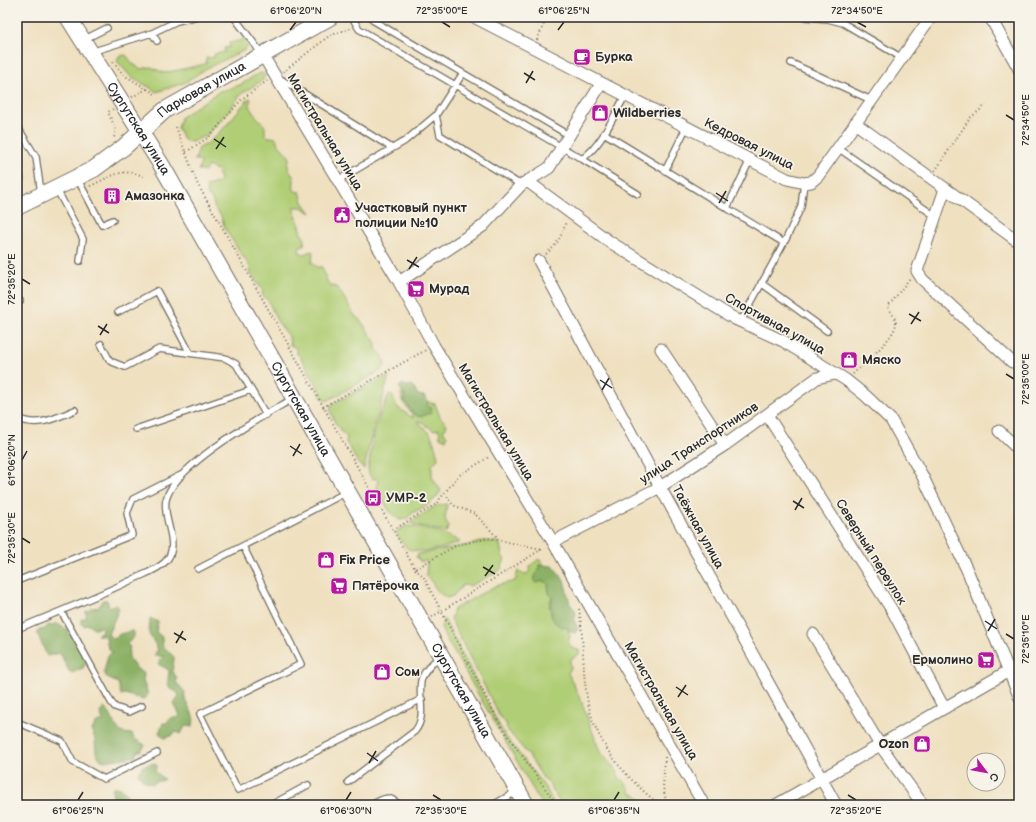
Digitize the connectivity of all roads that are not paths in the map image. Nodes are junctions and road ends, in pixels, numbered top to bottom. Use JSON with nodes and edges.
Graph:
{"nodes":[{"id":1,"x":68,"y":17,"type":"edge"},
{"id":2,"x":194,"y":17,"type":"edge"},
{"id":3,"x":234,"y":17,"type":"edge"},
{"id":4,"x":352,"y":17,"type":"edge"},
{"id":5,"x":372,"y":17,"type":"edge"},
{"id":6,"x":474,"y":17,"type":"edge"},
{"id":7,"x":805,"y":17,"type":"edge"},
{"id":8,"x":931,"y":17,"type":"edge"},
{"id":9,"x":990,"y":17,"type":"edge"},
{"id":10,"x":327,"y":18,"type":"edge"},
{"id":11,"x":107,"y":28,"type":"dead end"},
{"id":12,"x":152,"y":33,"type":"junction"},
{"id":13,"x":158,"y":41,"type":"dead end"},
{"id":14,"x":92,"y":47,"type":"junction"},
{"id":15,"x":262,"y":54,"type":"junction"},
{"id":16,"x":902,"y":58,"type":"junction"},
{"id":17,"x":791,"y":63,"type":"dead end"},
{"id":18,"x":1019,"y":69,"type":"edge"},
{"id":19,"x":463,"y":73,"type":"junction"},
{"id":20,"x":275,"y":76,"type":"junction"},
{"id":21,"x":601,"y":84,"type":"junction"},
{"id":22,"x":455,"y":86,"type":"junction"},
{"id":23,"x":625,"y":96,"type":"junction"},
{"id":24,"x":871,"y":100,"type":"junction"},
{"id":25,"x":436,"y":115,"type":"junction"},
{"id":26,"x":855,"y":123,"type":"junction"},
{"id":27,"x":17,"y":126,"type":"edge"},
{"id":28,"x":686,"y":128,"type":"junction"},
{"id":29,"x":141,"y":131,"type":"junction"},
{"id":30,"x":604,"y":134,"type":"junction"},
{"id":31,"x":570,"y":136,"type":"junction"},
{"id":32,"x":392,"y":148,"type":"junction"},
{"id":33,"x":562,"y":148,"type":"junction"},
{"id":34,"x":838,"y":148,"type":"junction"},
{"id":35,"x":582,"y":159,"type":"junction"},
{"id":36,"x":750,"y":160,"type":"junction"},
{"id":37,"x":665,"y":170,"type":"junction"},
{"id":38,"x":76,"y":178,"type":"junction"},
{"id":39,"x":338,"y":180,"type":"junction"},
{"id":40,"x":524,"y":183,"type":"junction"},
{"id":41,"x":804,"y":183,"type":"junction"},
{"id":42,"x":56,"y":188,"type":"junction"},
{"id":43,"x":945,"y":189,"type":"junction"},
{"id":44,"x":638,"y":194,"type":"dead end"},
{"id":45,"x":41,"y":196,"type":"junction"},
{"id":46,"x":17,"y":208,"type":"edge"},
{"id":47,"x":727,"y":208,"type":"junction"},
{"id":48,"x":935,"y":216,"type":"junction"},
{"id":49,"x":113,"y":220,"type":"dead end"},
{"id":50,"x":1019,"y":242,"type":"edge"},
{"id":51,"x":784,"y":243,"type":"junction"},
{"id":52,"x":80,"y":261,"type":"dead end"},
{"id":53,"x":539,"y":261,"type":"road end"},
{"id":54,"x":398,"y":282,"type":"junction"},
{"id":55,"x":761,"y":283,"type":"junction"},
{"id":56,"x":118,"y":312,"type":"dead end"},
{"id":57,"x":741,"y":321,"type":"junction"},
{"id":58,"x":827,"y":331,"type":"dead end"},
{"id":59,"x":101,"y":344,"type":"dead end"},
{"id":60,"x":661,"y":349,"type":"dead end"},
{"id":61,"x":190,"y":353,"type":"junction"},
{"id":62,"x":1012,"y":362,"type":"dead end"},
{"id":63,"x":835,"y":374,"type":"junction"},
{"id":64,"x":251,"y":390,"type":"junction"},
{"id":65,"x":294,"y":398,"type":"junction"},
{"id":66,"x":75,"y":410,"type":"dead end"},
{"id":67,"x":266,"y":415,"type":"junction"},
{"id":68,"x":767,"y":415,"type":"junction"},
{"id":69,"x":17,"y":418,"type":"edge"},
{"id":70,"x":136,"y":428,"type":"dead end"},
{"id":71,"x":999,"y":431,"type":"dead end"},
{"id":72,"x":725,"y":445,"type":"junction"},
{"id":73,"x":1019,"y":450,"type":"edge"},
{"id":74,"x":182,"y":475,"type":"junction"},
{"id":75,"x":660,"y":487,"type":"junction"},
{"id":76,"x":348,"y":492,"type":"junction"},
{"id":77,"x":553,"y":542,"type":"junction"},
{"id":78,"x":243,"y":546,"type":"junction"},
{"id":79,"x":198,"y":569,"type":"dead end"},
{"id":80,"x":17,"y":581,"type":"edge"},
{"id":81,"x":61,"y":611,"type":"junction"},
{"id":82,"x":17,"y":629,"type":"edge"},
{"id":83,"x":813,"y":634,"type":"dead end"},
{"id":84,"x":440,"y":656,"type":"junction"},
{"id":85,"x":1019,"y":665,"type":"edge"},
{"id":86,"x":1008,"y":672,"type":"junction"},
{"id":87,"x":1019,"y":696,"type":"edge"},
{"id":88,"x":422,"y":699,"type":"junction"},
{"id":89,"x":142,"y":706,"type":"dead end"},
{"id":90,"x":944,"y":708,"type":"junction"},
{"id":91,"x":17,"y":722,"type":"edge"},
{"id":92,"x":880,"y":745,"type":"junction"},
{"id":93,"x":157,"y":753,"type":"dead end"},
{"id":94,"x":822,"y":779,"type":"junction"},
{"id":95,"x":348,"y":782,"type":"dead end"},
{"id":96,"x":308,"y":785,"type":"dead end"},
{"id":97,"x":518,"y":791,"type":"junction"},
{"id":98,"x":272,"y":805,"type":"edge"},
{"id":99,"x":371,"y":805,"type":"edge"},
{"id":100,"x":400,"y":805,"type":"edge"},
{"id":101,"x":493,"y":805,"type":"edge"},
{"id":102,"x":526,"y":805,"type":"edge"},
{"id":103,"x":704,"y":805,"type":"edge"},
{"id":104,"x":776,"y":805,"type":"edge"},
{"id":105,"x":836,"y":805,"type":"edge"},
{"id":106,"x":923,"y":805,"type":"edge"}],
"edges":[{"from":1,"to":14,"type":"main road","name":"Сургутская улица"},
{"from":2,"to":12,"type":"lane"},
{"from":3,"to":15,"type":"lane"},
{"from":4,"to":22,"type":"lane"},
{"from":5,"to":19,"type":"lane"},
{"from":6,"to":21,"type":"street","name":"Кедровая улица"},
{"from":7,"to":16,"type":"lane"},
{"from":8,"to":16,"type":"street","name":"Кедровая улица"},
{"from":9,"to":18,"type":"street"},
{"from":10,"to":15,"type":"main road","name":"Парковая улица"},
{"from":11,"to":14,"type":"lane"},
{"from":12,"to":13,"type":"lane"},
{"from":12,"to":14,"type":"lane"},
{"from":14,"to":29,"type":"main road","name":"Сургутская улица"},
{"from":15,"to":20,"type":"street","name":"Магистральная улица"},
{"from":15,"to":29,"type":"main road","name":"Парковая улица"},
{"from":16,"to":24,"type":"street","name":"Кедровая улица"},
{"from":17,"to":24,"type":"lane"},
{"from":19,"to":22,"type":"lane"},
{"from":19,"to":31,"type":"lane"},
{"from":20,"to":32,"type":"lane"},
{"from":20,"to":39,"type":"street","name":"Магистральная улица"},
{"from":21,"to":23,"type":"street","name":"Кедровая улица"},
{"from":21,"to":31,"type":"street"},
{"from":22,"to":25,"type":"lane"},
{"from":22,"to":33,"type":"lane"},
{"from":23,"to":28,"type":"street","name":"Кедровая улица"},
{"from":23,"to":30,"type":"lane"},
{"from":24,"to":26,"type":"street","name":"Кедровая улица"},
{"from":25,"to":32,"type":"lane"},
{"from":25,"to":40,"type":"lane"},
{"from":26,"to":34,"type":"street","name":"Кедровая улица"},
{"from":26,"to":43,"type":"street"},
{"from":27,"to":45,"type":"lane"},
{"from":28,"to":36,"type":"street","name":"Кедровая улица"},
{"from":28,"to":37,"type":"lane"},
{"from":29,"to":38,"type":"main road","name":"Парковая улица"},
{"from":29,"to":65,"type":"main road","name":"Сургутская улица"},
{"from":30,"to":35,"type":"lane"},
{"from":30,"to":37,"type":"lane"},
{"from":31,"to":33,"type":"street"},
{"from":32,"to":39,"type":"lane"},
{"from":33,"to":35,"type":"lane"},
{"from":33,"to":40,"type":"street"},
{"from":34,"to":41,"type":"street","name":"Кедровая улица"},
{"from":34,"to":48,"type":"lane"},
{"from":35,"to":44,"type":"lane"},
{"from":36,"to":41,"type":"street","name":"Кедровая улица"},
{"from":36,"to":47,"type":"lane"},
{"from":37,"to":47,"type":"lane"},
{"from":38,"to":42,"type":"main road","name":"Парковая улица"},
{"from":38,"to":49,"type":"lane"},
{"from":39,"to":54,"type":"street","name":"Магистральная улица"},
{"from":40,"to":54,"type":"street"},
{"from":40,"to":57,"type":"street","name":"Спортивная улица"},
{"from":41,"to":51,"type":"lane"},
{"from":42,"to":45,"type":"main road","name":"Парковая улица"},
{"from":42,"to":52,"type":"lane"},
{"from":43,"to":48,"type":"street"},
{"from":43,"to":50,"type":"street"},
{"from":45,"to":46,"type":"main road","name":"Парковая улица"},
{"from":47,"to":51,"type":"lane"},
{"from":48,"to":62,"type":"street"},
{"from":51,"to":55,"type":"lane"},
{"from":53,"to":75,"type":"street","name":"Таёжная улица"},
{"from":54,"to":77,"type":"street","name":"Магистральная улица"},
{"from":55,"to":57,"type":"lane"},
{"from":55,"to":58,"type":"lane"},
{"from":56,"to":61,"type":"lane"},
{"from":57,"to":63,"type":"street","name":"Спортивная улица"},
{"from":59,"to":61,"type":"lane"},
{"from":60,"to":72,"type":"street"},
{"from":61,"to":64,"type":"lane"},
{"from":63,"to":68,"type":"street","name":"улица Транспортников"},
{"from":63,"to":86,"type":"street","name":"Спортивная улица"},
{"from":64,"to":67,"type":"lane"},
{"from":64,"to":70,"type":"lane"},
{"from":65,"to":67,"type":"lane"},
{"from":65,"to":76,"type":"main road","name":"Сургутская улица"},
{"from":66,"to":69,"type":"lane"},
{"from":67,"to":74,"type":"lane"},
{"from":68,"to":72,"type":"street","name":"улица Транспортников"},
{"from":68,"to":90,"type":"street","name":"Северный переулок"},
{"from":71,"to":73,"type":"street"},
{"from":72,"to":75,"type":"street","name":"улица Транспортников"},
{"from":74,"to":80,"type":"lane"},
{"from":74,"to":81,"type":"lane"},
{"from":75,"to":77,"type":"street","name":"улица Транспортников"},
{"from":75,"to":94,"type":"street","name":"Таёжная улица"},
{"from":76,"to":78,"type":"lane"},
{"from":76,"to":84,"type":"main road","name":"Сургутская улица"},
{"from":77,"to":103,"type":"street","name":"Магистральная улица"},
{"from":78,"to":79,"type":"lane"},
{"from":78,"to":88,"type":"lane"},
{"from":81,"to":82,"type":"lane"},
{"from":81,"to":89,"type":"lane"},
{"from":83,"to":92,"type":"street"},
{"from":84,"to":88,"type":"lane"},
{"from":84,"to":97,"type":"main road","name":"Сургутская улица"},
{"from":85,"to":86,"type":"street"},
{"from":86,"to":87,"type":"street","name":"Спортивная улица"},
{"from":86,"to":90,"type":"street"},
{"from":88,"to":95,"type":"lane"},
{"from":90,"to":92,"type":"street"},
{"from":91,"to":93,"type":"lane"},
{"from":92,"to":94,"type":"street"},
{"from":92,"to":106,"type":"street"},
{"from":94,"to":104,"type":"street"},
{"from":94,"to":105,"type":"street","name":"Таёжная улица"},
{"from":96,"to":98,"type":"lane"},
{"from":97,"to":101,"type":"lane"},
{"from":97,"to":102,"type":"main road","name":"Сургутская улица"},
{"from":99,"to":100,"type":"lane"}]}
